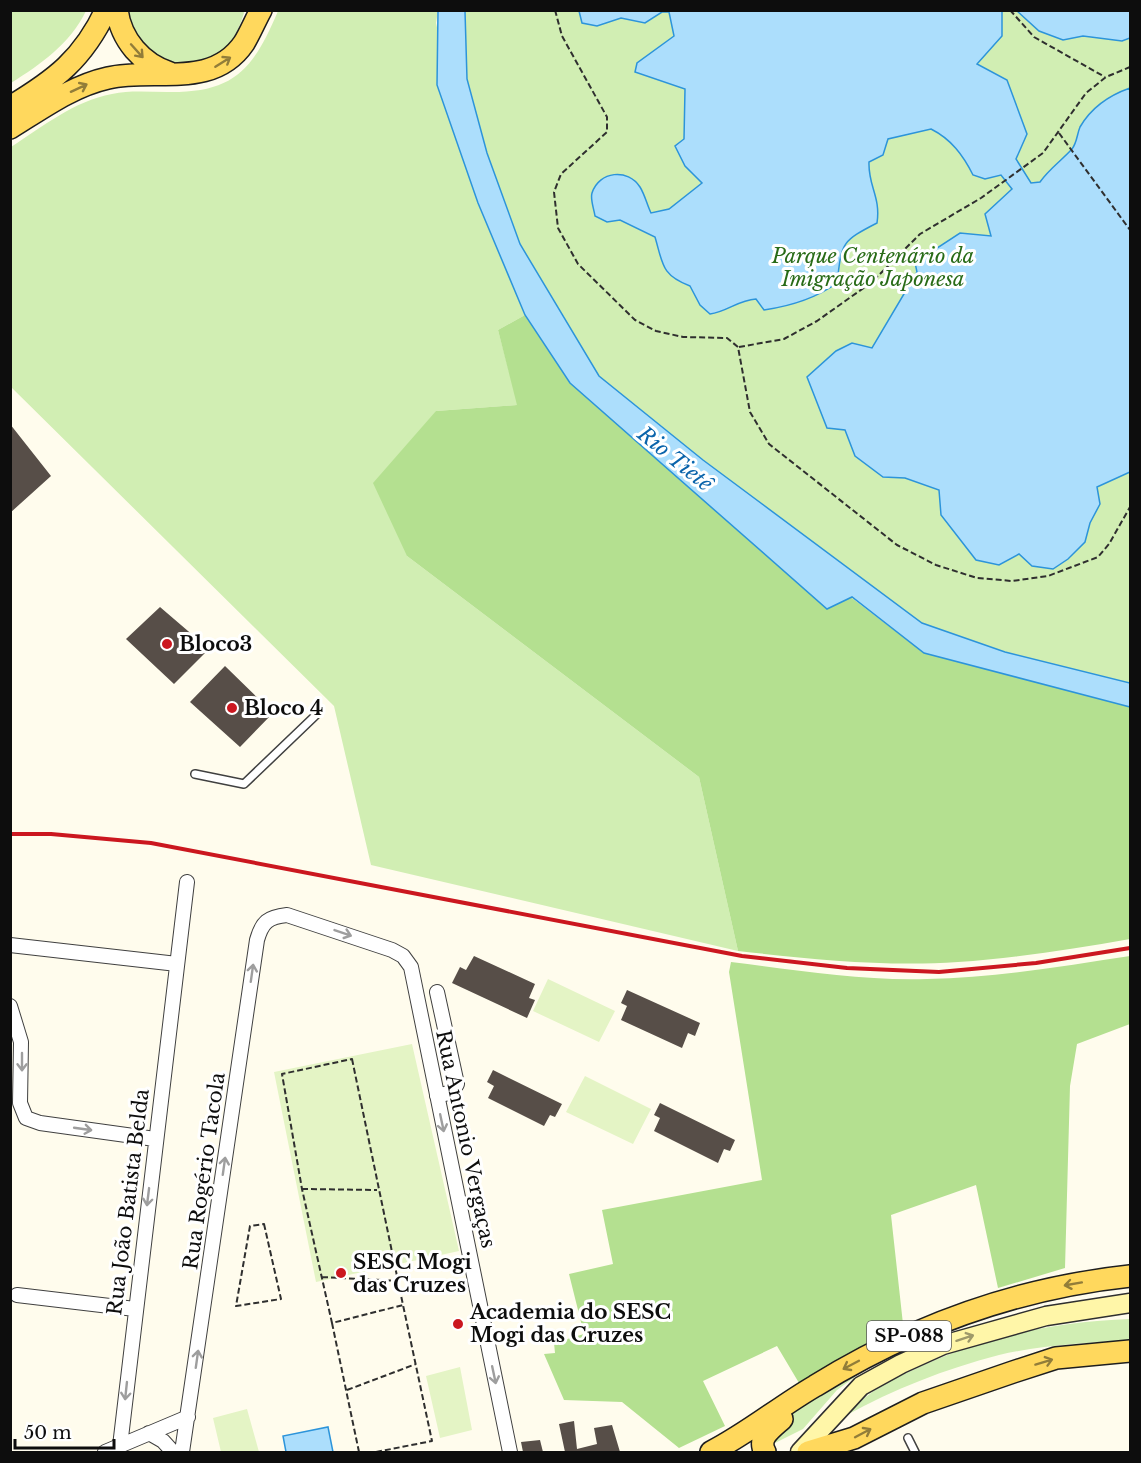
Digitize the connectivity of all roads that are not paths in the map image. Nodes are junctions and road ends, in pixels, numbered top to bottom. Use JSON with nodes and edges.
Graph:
{"nodes":[{"id":1,"x":106,"y":10,"type":"edge"},
{"id":2,"x":117,"y":10,"type":"edge"},
{"id":3,"x":256,"y":15,"type":"edge"},
{"id":4,"x":176,"y":75,"type":"junction"},
{"id":5,"x":10,"y":108,"type":"edge"},
{"id":6,"x":10,"y":130,"type":"edge"},
{"id":7,"x":316,"y":715,"type":"dead end"},
{"id":8,"x":195,"y":774,"type":"dead end"},
{"id":9,"x":187,"y":882,"type":"dead end"},
{"id":10,"x":287,"y":915,"type":"joint"},
{"id":11,"x":10,"y":945,"type":"edge"},
{"id":12,"x":177,"y":964,"type":"junction"},
{"id":13,"x":437,"y":992,"type":"dead end"},
{"id":14,"x":10,"y":1006,"type":"edge"},
{"id":15,"x":437,"y":1096,"type":"junction"},
{"id":16,"x":155,"y":1139,"type":"junction"},
{"id":17,"x":1131,"y":1276,"type":"edge"},
{"id":18,"x":17,"y":1295,"type":"dead end"},
{"id":19,"x":1131,"y":1303,"type":"edge"},
{"id":20,"x":135,"y":1309,"type":"junction"},
{"id":21,"x":1131,"y":1351,"type":"edge"},
{"id":22,"x":813,"y":1387,"type":"junction"},
{"id":23,"x":188,"y":1417,"type":"junction"},
{"id":24,"x":149,"y":1433,"type":"junction"},
{"id":25,"x":909,"y":1438,"type":"dead end"},
{"id":26,"x":120,"y":1446,"type":"junction"},
{"id":27,"x":105,"y":1452,"type":"edge"},
{"id":28,"x":173,"y":1452,"type":"edge"},
{"id":29,"x":182,"y":1452,"type":"edge"},
{"id":30,"x":510,"y":1452,"type":"edge"},
{"id":31,"x":711,"y":1452,"type":"edge"},
{"id":32,"x":765,"y":1452,"type":"edge"},
{"id":33,"x":800,"y":1452,"type":"edge"},
{"id":34,"x":808,"y":1452,"type":"edge"},
{"id":35,"x":915,"y":1452,"type":"edge"}],
"edges":[{"from":1,"to":5,"type":"main road"},
{"from":2,"to":4,"type":"main road","one_way":true},
{"from":4,"to":3,"type":"main road","one_way":true},
{"from":6,"to":4,"type":"main road","one_way":true},
{"from":7,"to":8,"type":"lane"},
{"from":9,"to":12,"type":"street","name":"Rua João Batista Belda"},
{"from":10,"to":15,"type":"street","name":"Rua Antonio Vergaças","one_way":true},
{"from":23,"to":10,"type":"street","name":"Rua Rogério Tacola","one_way":true},
{"from":11,"to":12,"type":"street"},
{"from":12,"to":16,"type":"street","name":"Rua João Batista Belda"},
{"from":13,"to":15,"type":"street"},
{"from":14,"to":16,"type":"street","one_way":true},
{"from":15,"to":30,"type":"street","name":"Rua Antonio Vergaças","one_way":true},
{"from":16,"to":20,"type":"street","name":"Rua João Batista Belda","one_way":true},
{"from":17,"to":22,"type":"main road","number":"SP-088","one_way":true},
{"from":18,"to":20,"type":"street"},
{"from":33,"to":19,"type":"main road","one_way":true},
{"from":20,"to":26,"type":"street","name":"Rua João Batista Belda","one_way":true},
{"from":34,"to":21,"type":"main road","one_way":true},
{"from":22,"to":31,"type":"main road","number":"SP-088"},
{"from":22,"to":32,"type":"main road"},
{"from":23,"to":24,"type":"street"},
{"from":23,"to":29,"type":"street","name":"Rua Rogério Tacola"},
{"from":24,"to":26,"type":"street"},
{"from":24,"to":28,"type":"street"},
{"from":25,"to":35,"type":"lane"},
{"from":26,"to":27,"type":"street"}]}
